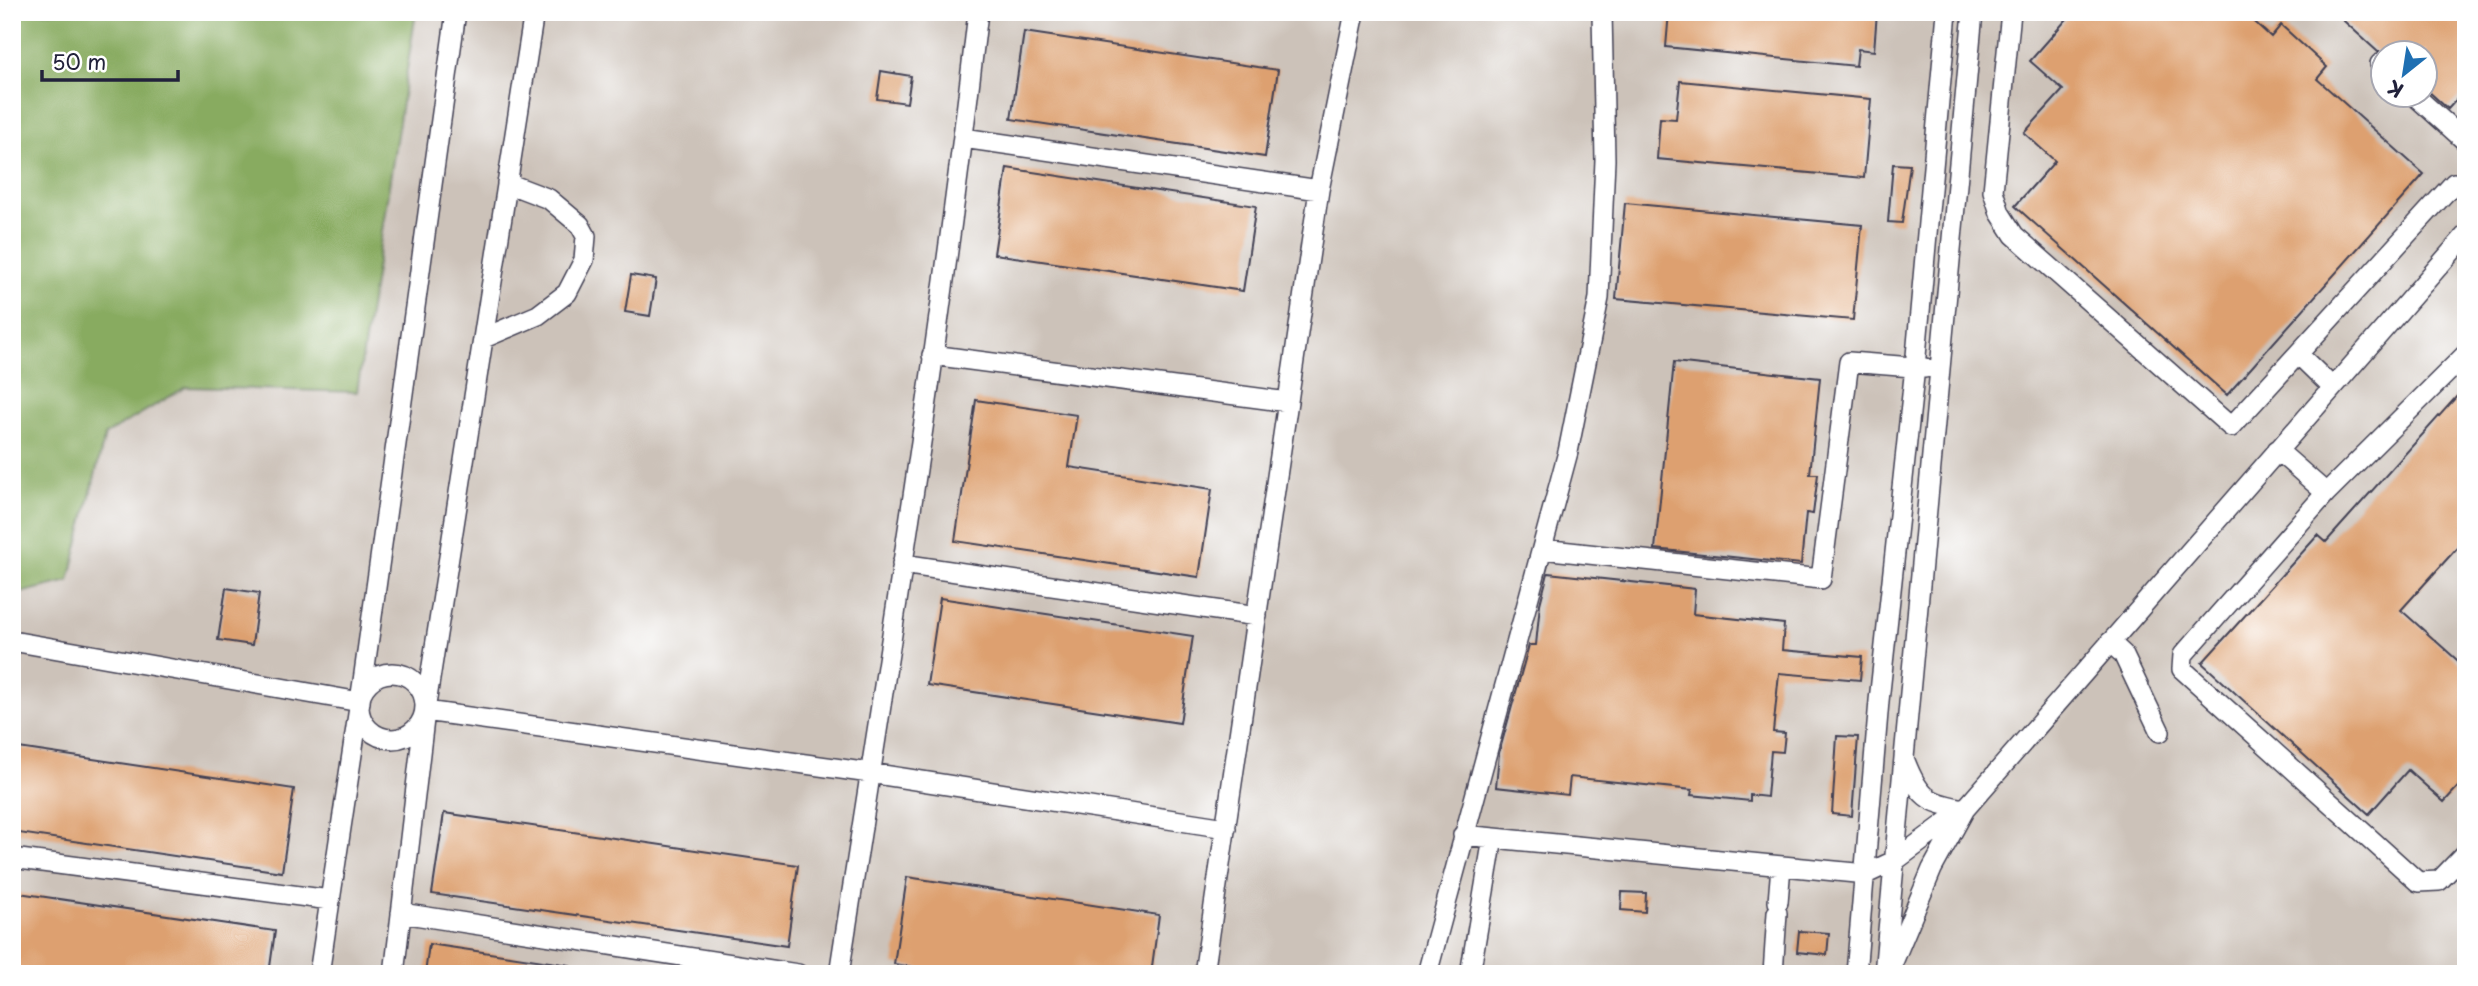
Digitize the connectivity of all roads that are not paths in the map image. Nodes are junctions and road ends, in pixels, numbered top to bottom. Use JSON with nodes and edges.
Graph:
{"nodes":[{"id":1,"x":456,"y":12,"type":"edge"},
{"id":2,"x":534,"y":12,"type":"edge"},
{"id":3,"x":978,"y":12,"type":"edge"},
{"id":4,"x":1355,"y":12,"type":"edge"},
{"id":5,"x":1602,"y":12,"type":"edge"},
{"id":6,"x":1948,"y":12,"type":"edge"},
{"id":7,"x":1973,"y":12,"type":"edge"},
{"id":8,"x":2011,"y":12,"type":"edge"},
{"id":9,"x":2429,"y":108,"type":"edge"},
{"id":10,"x":2466,"y":136,"type":"edge"},
{"id":11,"x":963,"y":138,"type":"junction"},
{"id":12,"x":507,"y":183,"type":"junction"},
{"id":13,"x":2454,"y":183,"type":"dead end"},
{"id":14,"x":1319,"y":190,"type":"junction"},
{"id":15,"x":2466,"y":235,"type":"edge"},
{"id":16,"x":484,"y":338,"type":"junction"},
{"id":17,"x":2298,"y":354,"type":"junction"},
{"id":18,"x":2466,"y":354,"type":"edge"},
{"id":19,"x":932,"y":355,"type":"junction"},
{"id":20,"x":1915,"y":367,"type":"junction"},
{"id":21,"x":1940,"y":370,"type":"junction"},
{"id":22,"x":2332,"y":387,"type":"junction"},
{"id":23,"x":1288,"y":402,"type":"junction"},
{"id":24,"x":2277,"y":450,"type":"junction"},
{"id":25,"x":2326,"y":493,"type":"junction"},
{"id":26,"x":1542,"y":549,"type":"junction"},
{"id":27,"x":902,"y":564,"type":"junction"},
{"id":28,"x":1257,"y":616,"type":"junction"},
{"id":29,"x":12,"y":641,"type":"edge"},
{"id":30,"x":2110,"y":642,"type":"junction"},
{"id":31,"x":360,"y":702,"type":"junction"},
{"id":32,"x":425,"y":711,"type":"junction"},
{"id":33,"x":2160,"y":732,"type":"dead end"},
{"id":34,"x":1904,"y":758,"type":"junction"},
{"id":35,"x":870,"y":773,"type":"junction"},
{"id":36,"x":1965,"y":809,"type":"junction"},
{"id":37,"x":1226,"y":828,"type":"junction"},
{"id":38,"x":1463,"y":835,"type":"junction"},
{"id":39,"x":1493,"y":838,"type":"junction"},
{"id":40,"x":2466,"y":853,"type":"edge"},
{"id":41,"x":12,"y":858,"type":"edge"},
{"id":42,"x":1896,"y":860,"type":"junction"},
{"id":43,"x":1781,"y":866,"type":"junction"},
{"id":44,"x":1866,"y":874,"type":"junction"},
{"id":45,"x":330,"y":900,"type":"junction"},
{"id":46,"x":401,"y":913,"type":"junction"},
{"id":47,"x":319,"y":974,"type":"edge"},
{"id":48,"x":394,"y":974,"type":"edge"},
{"id":49,"x":798,"y":974,"type":"edge"},
{"id":50,"x":839,"y":974,"type":"edge"},
{"id":51,"x":1204,"y":974,"type":"edge"},
{"id":52,"x":1427,"y":974,"type":"edge"},
{"id":53,"x":1470,"y":974,"type":"edge"},
{"id":54,"x":1773,"y":974,"type":"edge"},
{"id":55,"x":1856,"y":974,"type":"edge"},
{"id":56,"x":1886,"y":974,"type":"edge"}],
"edges":[{"from":1,"to":31,"type":"street"},
{"from":2,"to":12,"type":"street"},
{"from":3,"to":11,"type":"street"},
{"from":4,"to":14,"type":"street"},
{"from":5,"to":26,"type":"street"},
{"from":6,"to":20,"type":"street"},
{"from":7,"to":21,"type":"street"},
{"from":8,"to":17,"type":"street"},
{"from":9,"to":10,"type":"street"},
{"from":11,"to":14,"type":"street"},
{"from":11,"to":19,"type":"street"},
{"from":12,"to":16,"type":"street"},
{"from":12,"to":16,"type":"street"},
{"from":13,"to":17,"type":"street"},
{"from":14,"to":23,"type":"street"},
{"from":15,"to":22,"type":"street"},
{"from":16,"to":32,"type":"street"},
{"from":17,"to":22,"type":"street"},
{"from":18,"to":25,"type":"street"},
{"from":19,"to":23,"type":"street"},
{"from":19,"to":27,"type":"street"},
{"from":20,"to":21,"type":"street"},
{"from":20,"to":26,"type":"street"},
{"from":20,"to":44,"type":"street"},
{"from":21,"to":34,"type":"street"},
{"from":22,"to":24,"type":"street"},
{"from":23,"to":28,"type":"street"},
{"from":24,"to":25,"type":"street"},
{"from":24,"to":30,"type":"street"},
{"from":25,"to":40,"type":"street"},
{"from":26,"to":38,"type":"street"},
{"from":27,"to":28,"type":"street"},
{"from":27,"to":35,"type":"street"},
{"from":28,"to":37,"type":"street"},
{"from":29,"to":31,"type":"street"},
{"from":30,"to":33,"type":"street"},
{"from":30,"to":36,"type":"street"},
{"from":31,"to":32,"type":"street"},
{"from":31,"to":32,"type":"street"},
{"from":31,"to":45,"type":"street"},
{"from":32,"to":35,"type":"street"},
{"from":32,"to":46,"type":"street"},
{"from":34,"to":36,"type":"street"},
{"from":34,"to":42,"type":"street"},
{"from":35,"to":37,"type":"street"},
{"from":35,"to":50,"type":"street"},
{"from":36,"to":42,"type":"street"},
{"from":36,"to":56,"type":"street"},
{"from":37,"to":51,"type":"street"},
{"from":38,"to":39,"type":"street"},
{"from":38,"to":52,"type":"street"},
{"from":39,"to":43,"type":"street"},
{"from":39,"to":53,"type":"street"},
{"from":41,"to":45,"type":"street"},
{"from":42,"to":44,"type":"street"},
{"from":42,"to":56,"type":"street"},
{"from":43,"to":44,"type":"street"},
{"from":43,"to":54,"type":"street"},
{"from":44,"to":55,"type":"street"},
{"from":45,"to":47,"type":"street"},
{"from":46,"to":48,"type":"street"},
{"from":46,"to":49,"type":"street"}]}
